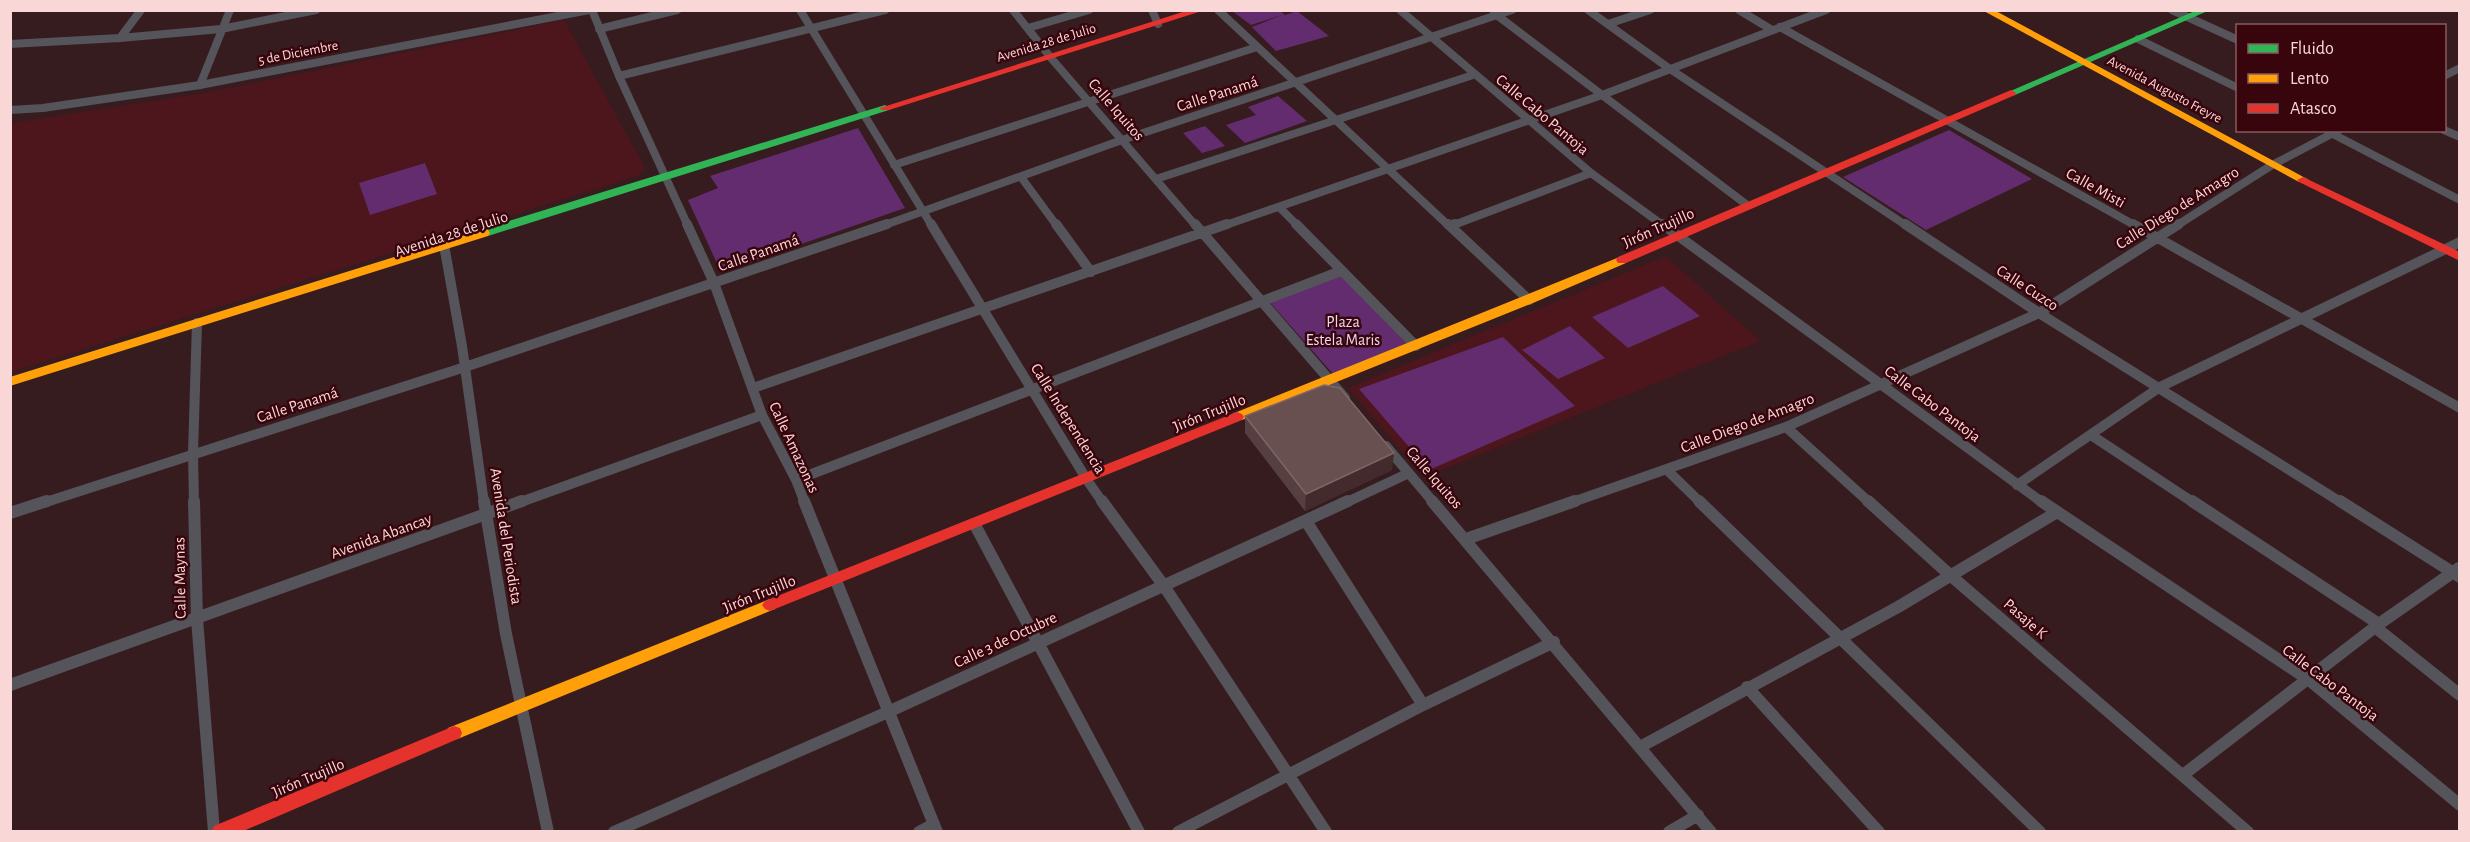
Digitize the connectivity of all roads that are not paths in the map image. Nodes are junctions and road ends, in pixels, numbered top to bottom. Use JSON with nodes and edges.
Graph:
{"nodes":[{"id":1,"x":141,"y":10,"type":"edge"},
{"id":2,"x":230,"y":10,"type":"edge"},
{"id":3,"x":316,"y":10,"type":"edge"},
{"id":4,"x":591,"y":10,"type":"edge"},
{"id":5,"x":677,"y":10,"type":"edge"},
{"id":6,"x":800,"y":10,"type":"edge"},
{"id":7,"x":885,"y":10,"type":"edge"},
{"id":8,"x":1013,"y":10,"type":"edge"},
{"id":9,"x":1089,"y":10,"type":"edge"},
{"id":10,"x":1152,"y":10,"type":"edge"},
{"id":11,"x":1218,"y":10,"type":"edge"},
{"id":12,"x":1400,"y":10,"type":"edge"},
{"id":13,"x":1512,"y":10,"type":"edge"},
{"id":14,"x":1588,"y":10,"type":"edge"},
{"id":15,"x":1650,"y":10,"type":"edge"},
{"id":16,"x":1738,"y":10,"type":"edge"},
{"id":17,"x":1986,"y":10,"type":"edge"},
{"id":18,"x":2172,"y":10,"type":"edge"},
{"id":19,"x":2205,"y":10,"type":"edge"},
{"id":20,"x":1196,"y":11,"type":"edge"},
{"id":21,"x":1826,"y":11,"type":"edge"},
{"id":22,"x":1493,"y":13,"type":"edge"},
{"id":23,"x":2188,"y":18,"type":"junction"},
{"id":24,"x":1158,"y":24,"type":"junction"},
{"id":25,"x":1608,"y":24,"type":"junction"},
{"id":26,"x":1028,"y":28,"type":"junction"},
{"id":27,"x":221,"y":29,"type":"junction"},
{"id":28,"x":599,"y":29,"type":"junction"},
{"id":29,"x":1776,"y":29,"type":"junction"},
{"id":30,"x":810,"y":30,"type":"junction"},
{"id":31,"x":1429,"y":36,"type":"junction"},
{"id":32,"x":120,"y":39,"type":"junction"},
{"id":33,"x":2138,"y":39,"type":"junction"},
{"id":34,"x":2236,"y":39,"type":"edge"},
{"id":35,"x":10,"y":44,"type":"edge"},
{"id":36,"x":1257,"y":47,"type":"junction"},
{"id":37,"x":1051,"y":58,"type":"junction"},
{"id":38,"x":2079,"y":62,"type":"junction"},
{"id":39,"x":2460,"y":68,"type":"edge"},
{"id":40,"x":1670,"y":69,"type":"junction"},
{"id":41,"x":1473,"y":75,"type":"junction"},
{"id":42,"x":2446,"y":75,"type":"edge"},
{"id":43,"x":619,"y":76,"type":"junction"},
{"id":44,"x":1296,"y":83,"type":"junction"},
{"id":45,"x":200,"y":85,"type":"junction"},
{"id":46,"x":2236,"y":87,"type":"edge"},
{"id":47,"x":1602,"y":95,"type":"junction"},
{"id":48,"x":1089,"y":102,"type":"junction"},
{"id":49,"x":10,"y":110,"type":"edge"},
{"id":50,"x":865,"y":116,"type":"junction"},
{"id":51,"x":1336,"y":120,"type":"junction"},
{"id":52,"x":1527,"y":121,"type":"junction"},
{"id":53,"x":1944,"y":121,"type":"junction"},
{"id":54,"x":2446,"y":130,"type":"edge"},
{"id":55,"x":2332,"y":132,"type":"edge"},
{"id":56,"x":2460,"y":137,"type":"edge"},
{"id":57,"x":1122,"y":140,"type":"junction"},
{"id":58,"x":894,"y":165,"type":"junction"},
{"id":59,"x":2272,"y":165,"type":"junction"},
{"id":60,"x":1388,"y":168,"type":"junction"},
{"id":61,"x":1824,"y":172,"type":"junction"},
{"id":62,"x":1591,"y":174,"type":"junction"},
{"id":63,"x":1021,"y":177,"type":"junction"},
{"id":64,"x":666,"y":178,"type":"junction"},
{"id":65,"x":1156,"y":179,"type":"junction"},
{"id":66,"x":2460,"y":200,"type":"edge"},
{"id":67,"x":1747,"y":205,"type":"junction"},
{"id":68,"x":1279,"y":207,"type":"junction"},
{"id":69,"x":923,"y":212,"type":"junction"},
{"id":70,"x":1450,"y":226,"type":"junction"},
{"id":71,"x":1203,"y":233,"type":"junction"},
{"id":72,"x":1678,"y":237,"type":"junction"},
{"id":73,"x":2156,"y":237,"type":"junction"},
{"id":74,"x":2460,"y":242,"type":"edge"},
{"id":75,"x":445,"y":248,"type":"junction"},
{"id":76,"x":2444,"y":250,"type":"junction"},
{"id":77,"x":2460,"y":257,"type":"edge"},
{"id":78,"x":1341,"y":271,"type":"junction"},
{"id":79,"x":1091,"y":272,"type":"junction"},
{"id":80,"x":714,"y":283,"type":"junction"},
{"id":81,"x":1529,"y":300,"type":"junction"},
{"id":82,"x":1263,"y":302,"type":"junction"},
{"id":83,"x":983,"y":309,"type":"junction"},
{"id":84,"x":2039,"y":313,"type":"junction"},
{"id":85,"x":2302,"y":317,"type":"junction"},
{"id":86,"x":196,"y":327,"type":"junction"},
{"id":87,"x":1416,"y":346,"type":"junction"},
{"id":88,"x":465,"y":367,"type":"junction"},
{"id":89,"x":1331,"y":381,"type":"junction"},
{"id":90,"x":10,"y":382,"type":"edge"},
{"id":91,"x":1881,"y":383,"type":"junction"},
{"id":92,"x":2160,"y":387,"type":"junction"},
{"id":93,"x":753,"y":388,"type":"junction"},
{"id":94,"x":1031,"y":389,"type":"junction"},
{"id":95,"x":10,"y":391,"type":"edge"},
{"id":96,"x":1352,"y":406,"type":"edge"},
{"id":97,"x":2460,"y":408,"type":"edge"},
{"id":98,"x":762,"y":415,"type":"junction"},
{"id":99,"x":1786,"y":427,"type":"junction"},
{"id":100,"x":2091,"y":435,"type":"junction"},
{"id":101,"x":1380,"y":439,"type":"edge"},
{"id":102,"x":193,"y":453,"type":"junction"},
{"id":103,"x":1666,"y":469,"type":"junction"},
{"id":104,"x":1408,"y":473,"type":"junction"},
{"id":105,"x":796,"y":480,"type":"junction"},
{"id":106,"x":1087,"y":480,"type":"junction"},
{"id":107,"x":2018,"y":485,"type":"junction"},
{"id":108,"x":10,"y":513,"type":"edge"},
{"id":109,"x":2057,"y":513,"type":"junction"},
{"id":110,"x":486,"y":515,"type":"junction"},
{"id":111,"x":1306,"y":521,"type":"junction"},
{"id":112,"x":975,"y":525,"type":"junction"},
{"id":113,"x":1466,"y":539,"type":"junction"},
{"id":114,"x":2458,"y":572,"type":"edge"},
{"id":115,"x":1950,"y":575,"type":"junction"},
{"id":116,"x":835,"y":580,"type":"junction"},
{"id":117,"x":1164,"y":586,"type":"junction"},
{"id":118,"x":196,"y":619,"type":"junction"},
{"id":119,"x":2377,"y":626,"type":"junction"},
{"id":120,"x":1842,"y":638,"type":"junction"},
{"id":121,"x":1038,"y":642,"type":"junction"},
{"id":122,"x":1554,"y":642,"type":"junction"},
{"id":123,"x":2309,"y":680,"type":"junction"},
{"id":124,"x":10,"y":686,"type":"edge"},
{"id":125,"x":1747,"y":687,"type":"junction"},
{"id":126,"x":2460,"y":695,"type":"edge"},
{"id":127,"x":1423,"y":705,"type":"junction"},
{"id":128,"x":519,"y":706,"type":"junction"},
{"id":129,"x":888,"y":712,"type":"junction"},
{"id":130,"x":1640,"y":747,"type":"junction"},
{"id":131,"x":1290,"y":774,"type":"junction"},
{"id":132,"x":2182,"y":775,"type":"junction"},
{"id":133,"x":2460,"y":805,"type":"edge"},
{"id":134,"x":1698,"y":815,"type":"junction"},
{"id":135,"x":936,"y":828,"type":"edge"},
{"id":136,"x":214,"y":831,"type":"edge"},
{"id":137,"x":220,"y":831,"type":"edge"},
{"id":138,"x":548,"y":831,"type":"edge"},
{"id":139,"x":614,"y":831,"type":"edge"},
{"id":140,"x":919,"y":831,"type":"edge"},
{"id":141,"x":1139,"y":831,"type":"edge"},
{"id":142,"x":1178,"y":831,"type":"edge"},
{"id":143,"x":1326,"y":831,"type":"edge"},
{"id":144,"x":1669,"y":831,"type":"edge"},
{"id":145,"x":1711,"y":831,"type":"edge"},
{"id":146,"x":1879,"y":831,"type":"edge"},
{"id":147,"x":2040,"y":831,"type":"edge"},
{"id":148,"x":2248,"y":831,"type":"edge"}],
"edges":[{"from":1,"to":32,"type":"street"},
{"from":2,"to":27,"type":"street"},
{"from":3,"to":27,"type":"street"},
{"from":4,"to":28,"type":"street","name":"Calle Amazonas"},
{"from":4,"to":45,"type":"street","name":"5 de Diciembre"},
{"from":5,"to":28,"type":"street"},
{"from":6,"to":30,"type":"street","name":"Calle Independencia"},
{"from":7,"to":30,"type":"street"},
{"from":8,"to":26,"type":"street","name":"Calle Iquitos"},
{"from":9,"to":26,"type":"street"},
{"from":10,"to":24,"type":"street"},
{"from":11,"to":36,"type":"street"},
{"from":12,"to":31,"type":"street","name":"Calle Cabo Pantoja"},
{"from":13,"to":22,"type":"street","name":"Calle Panamá"},
{"from":14,"to":25,"type":"street","name":"Calle Cuzco"},
{"from":15,"to":25,"type":"street"},
{"from":16,"to":29,"type":"street","name":"Calle Misti"},
{"from":17,"to":38,"type":"street","name":"Avenida Augusto Freyre"},
{"from":18,"to":23,"type":"street"},
{"from":19,"to":23,"type":"street","name":"Jirón Trujillo"},
{"from":20,"to":24,"type":"street","name":"Avenida 28 de Julio"},
{"from":21,"to":29,"type":"street"},
{"from":22,"to":31,"type":"street","name":"Calle Panamá"},
{"from":22,"to":47,"type":"street"},
{"from":23,"to":33,"type":"street","name":"Jirón Trujillo"},
{"from":23,"to":34,"type":"street"},
{"from":24,"to":37,"type":"street","name":"Avenida 28 de Julio"},
{"from":25,"to":40,"type":"street","name":"Calle Cuzco"},
{"from":26,"to":37,"type":"street","name":"Calle Iquitos"},
{"from":27,"to":32,"type":"street"},
{"from":27,"to":45,"type":"street"},
{"from":28,"to":43,"type":"street","name":"Calle Amazonas"},
{"from":29,"to":40,"type":"street"},
{"from":29,"to":53,"type":"street","name":"Calle Misti"},
{"from":30,"to":43,"type":"street"},
{"from":30,"to":50,"type":"street","name":"Calle Independencia"},
{"from":31,"to":41,"type":"street","name":"Calle Cabo Pantoja"},
{"from":31,"to":44,"type":"street","name":"Calle Panamá"},
{"from":32,"to":35,"type":"street"},
{"from":33,"to":38,"type":"street","name":"Jirón Trujillo"},
{"from":33,"to":46,"type":"street"},
{"from":36,"to":44,"type":"street"},
{"from":36,"to":48,"type":"street"},
{"from":37,"to":48,"type":"street","name":"Calle Iquitos"},
{"from":37,"to":50,"type":"street","name":"Avenida 28 de Julio"},
{"from":38,"to":53,"type":"street","name":"Jirón Trujillo"},
{"from":38,"to":59,"type":"street","name":"Avenida Augusto Freyre"},
{"from":39,"to":42,"type":"street"},
{"from":40,"to":47,"type":"street"},
{"from":40,"to":61,"type":"street","name":"Calle Cuzco"},
{"from":41,"to":51,"type":"street"},
{"from":41,"to":52,"type":"street","name":"Calle Cabo Pantoja"},
{"from":43,"to":64,"type":"street","name":"Calle Amazonas"},
{"from":44,"to":51,"type":"street"},
{"from":44,"to":57,"type":"street","name":"Calle Panamá"},
{"from":45,"to":49,"type":"street","name":"5 de Diciembre"},
{"from":47,"to":52,"type":"street"},
{"from":47,"to":67,"type":"street"},
{"from":48,"to":57,"type":"street","name":"Calle Iquitos"},
{"from":48,"to":58,"type":"street"},
{"from":50,"to":58,"type":"street","name":"Calle Independencia"},
{"from":50,"to":64,"type":"street","name":"Avenida 28 de Julio"},
{"from":51,"to":60,"type":"street"},
{"from":51,"to":65,"type":"street"},
{"from":52,"to":60,"type":"street"},
{"from":52,"to":62,"type":"street","name":"Calle Cabo Pantoja"},
{"from":53,"to":61,"type":"street","name":"Jirón Trujillo"},
{"from":53,"to":73,"type":"street","name":"Calle Misti"},
{"from":54,"to":56,"type":"street"},
{"from":55,"to":59,"type":"street","name":"Calle Diego de Amagro"},
{"from":55,"to":66,"type":"street"},
{"from":57,"to":63,"type":"street","name":"Calle Panamá"},
{"from":57,"to":65,"type":"street","name":"Calle Iquitos"},
{"from":58,"to":69,"type":"street","name":"Calle Independencia"},
{"from":59,"to":73,"type":"street","name":"Calle Diego de Amagro"},
{"from":59,"to":76,"type":"street","name":"Avenida Augusto Freyre"},
{"from":60,"to":68,"type":"street"},
{"from":60,"to":70,"type":"street"},
{"from":61,"to":67,"type":"street","name":"Jirón Trujillo"},
{"from":61,"to":84,"type":"street","name":"Calle Cuzco"},
{"from":62,"to":70,"type":"street"},
{"from":62,"to":72,"type":"street","name":"Calle Cabo Pantoja"},
{"from":63,"to":69,"type":"street","name":"Calle Panamá"},
{"from":63,"to":79,"type":"street"},
{"from":64,"to":75,"type":"street","name":"Avenida 28 de Julio"},
{"from":64,"to":80,"type":"street","name":"Calle Amazonas"},
{"from":65,"to":71,"type":"street","name":"Calle Iquitos"},
{"from":67,"to":72,"type":"street","name":"Jirón Trujillo"},
{"from":68,"to":71,"type":"street"},
{"from":68,"to":78,"type":"street"},
{"from":69,"to":80,"type":"street","name":"Calle Panamá"},
{"from":69,"to":83,"type":"street","name":"Calle Independencia"},
{"from":70,"to":81,"type":"street"},
{"from":71,"to":79,"type":"street"},
{"from":71,"to":82,"type":"street","name":"Calle Iquitos"},
{"from":72,"to":81,"type":"street","name":"Jirón Trujillo"},
{"from":72,"to":91,"type":"street","name":"Calle Cabo Pantoja"},
{"from":73,"to":84,"type":"street","name":"Calle Diego de Amagro"},
{"from":73,"to":85,"type":"street","name":"Calle Misti"},
{"from":74,"to":76,"type":"street"},
{"from":75,"to":86,"type":"street","name":"Avenida 28 de Julio"},
{"from":75,"to":88,"type":"street","name":"Avenida del Periodista"},
{"from":76,"to":77,"type":"street","name":"Avenida Augusto Freyre"},
{"from":76,"to":85,"type":"street"},
{"from":78,"to":82,"type":"street"},
{"from":78,"to":87,"type":"street"},
{"from":79,"to":83,"type":"street"},
{"from":80,"to":88,"type":"street","name":"Calle Panamá"},
{"from":80,"to":93,"type":"street","name":"Calle Amazonas"},
{"from":81,"to":87,"type":"street","name":"Jirón Trujillo"},
{"from":82,"to":89,"type":"street","name":"Calle Iquitos"},
{"from":82,"to":94,"type":"street"},
{"from":83,"to":93,"type":"street"},
{"from":83,"to":94,"type":"street","name":"Calle Independencia"},
{"from":84,"to":91,"type":"street","name":"Calle Diego de Amagro"},
{"from":84,"to":92,"type":"street","name":"Calle Cuzco"},
{"from":85,"to":92,"type":"street"},
{"from":85,"to":97,"type":"street","name":"Calle Misti"},
{"from":86,"to":90,"type":"street","name":"Avenida 28 de Julio"},
{"from":86,"to":95,"type":"street","name":"Avenida 28 de Julio"},
{"from":86,"to":102,"type":"street","name":"Calle Maynas"},
{"from":87,"to":89,"type":"street","name":"Jirón Trujillo"},
{"from":88,"to":102,"type":"street","name":"Calle Panamá"},
{"from":88,"to":110,"type":"street","name":"Avenida del Periodista"},
{"from":89,"to":96,"type":"street","name":"Calle Iquitos"},
{"from":89,"to":106,"type":"street","name":"Jirón Trujillo"},
{"from":91,"to":99,"type":"street","name":"Calle Diego de Amagro"},
{"from":91,"to":107,"type":"street","name":"Calle Cabo Pantoja"},
{"from":92,"to":100,"type":"street"},
{"from":92,"to":114,"type":"street","name":"Calle Cuzco"},
{"from":93,"to":98,"type":"street","name":"Calle Amazonas"},
{"from":94,"to":105,"type":"street"},
{"from":94,"to":106,"type":"street","name":"Calle Independencia"},
{"from":98,"to":105,"type":"street","name":"Calle Amazonas"},
{"from":98,"to":110,"type":"street","name":"Avenida Abancay"},
{"from":99,"to":103,"type":"street","name":"Calle Diego de Amagro"},
{"from":99,"to":115,"type":"street","name":"Pasaje K"},
{"from":100,"to":107,"type":"street"},
{"from":100,"to":119,"type":"street"},
{"from":101,"to":104,"type":"street","name":"Calle Iquitos"},
{"from":102,"to":108,"type":"street","name":"Calle Panamá"},
{"from":102,"to":118,"type":"street","name":"Calle Maynas"},
{"from":103,"to":113,"type":"street","name":"Calle Diego de Amagro"},
{"from":103,"to":120,"type":"street"},
{"from":104,"to":111,"type":"street","name":"Calle 3 de Octubre"},
{"from":104,"to":113,"type":"street","name":"Calle Iquitos"},
{"from":105,"to":116,"type":"street","name":"Calle Amazonas"},
{"from":106,"to":112,"type":"street","name":"Jirón Trujillo"},
{"from":106,"to":117,"type":"street","name":"Calle Independencia"},
{"from":107,"to":109,"type":"street","name":"Calle Cabo Pantoja"},
{"from":109,"to":115,"type":"street"},
{"from":109,"to":123,"type":"street","name":"Calle Cabo Pantoja"},
{"from":110,"to":118,"type":"street","name":"Avenida Abancay"},
{"from":110,"to":128,"type":"street","name":"Avenida del Periodista"},
{"from":111,"to":117,"type":"street","name":"Calle 3 de Octubre"},
{"from":111,"to":127,"type":"street"},
{"from":112,"to":116,"type":"street","name":"Jirón Trujillo"},
{"from":112,"to":121,"type":"street"},
{"from":113,"to":122,"type":"street","name":"Calle Iquitos"},
{"from":114,"to":119,"type":"street"},
{"from":115,"to":120,"type":"street"},
{"from":115,"to":132,"type":"street","name":"Pasaje K"},
{"from":116,"to":128,"type":"street","name":"Jirón Trujillo"},
{"from":116,"to":129,"type":"street","name":"Calle Amazonas"},
{"from":117,"to":121,"type":"street","name":"Calle 3 de Octubre"},
{"from":117,"to":131,"type":"street","name":"Calle Independencia"},
{"from":118,"to":124,"type":"street","name":"Avenida Abancay"},
{"from":118,"to":136,"type":"street","name":"Calle Maynas"},
{"from":119,"to":123,"type":"street"},
{"from":119,"to":126,"type":"street"},
{"from":120,"to":125,"type":"street"},
{"from":120,"to":147,"type":"street"},
{"from":121,"to":129,"type":"street","name":"Calle 3 de Octubre"},
{"from":121,"to":141,"type":"street"},
{"from":122,"to":127,"type":"street"},
{"from":122,"to":130,"type":"street","name":"Calle Iquitos"},
{"from":123,"to":132,"type":"street"},
{"from":123,"to":133,"type":"street","name":"Calle Cabo Pantoja"},
{"from":125,"to":130,"type":"street"},
{"from":125,"to":146,"type":"street"},
{"from":127,"to":131,"type":"street"},
{"from":128,"to":137,"type":"street","name":"Jirón Trujillo"},
{"from":128,"to":138,"type":"street","name":"Avenida del Periodista"},
{"from":129,"to":135,"type":"street","name":"Calle Amazonas"},
{"from":129,"to":139,"type":"street","name":"Calle 3 de Octubre"},
{"from":130,"to":134,"type":"street","name":"Calle Iquitos"},
{"from":131,"to":142,"type":"street"},
{"from":131,"to":143,"type":"street","name":"Calle Independencia"},
{"from":132,"to":148,"type":"street","name":"Pasaje K"},
{"from":134,"to":144,"type":"street"},
{"from":134,"to":145,"type":"street","name":"Calle Iquitos"},
{"from":135,"to":140,"type":"street"}]}
